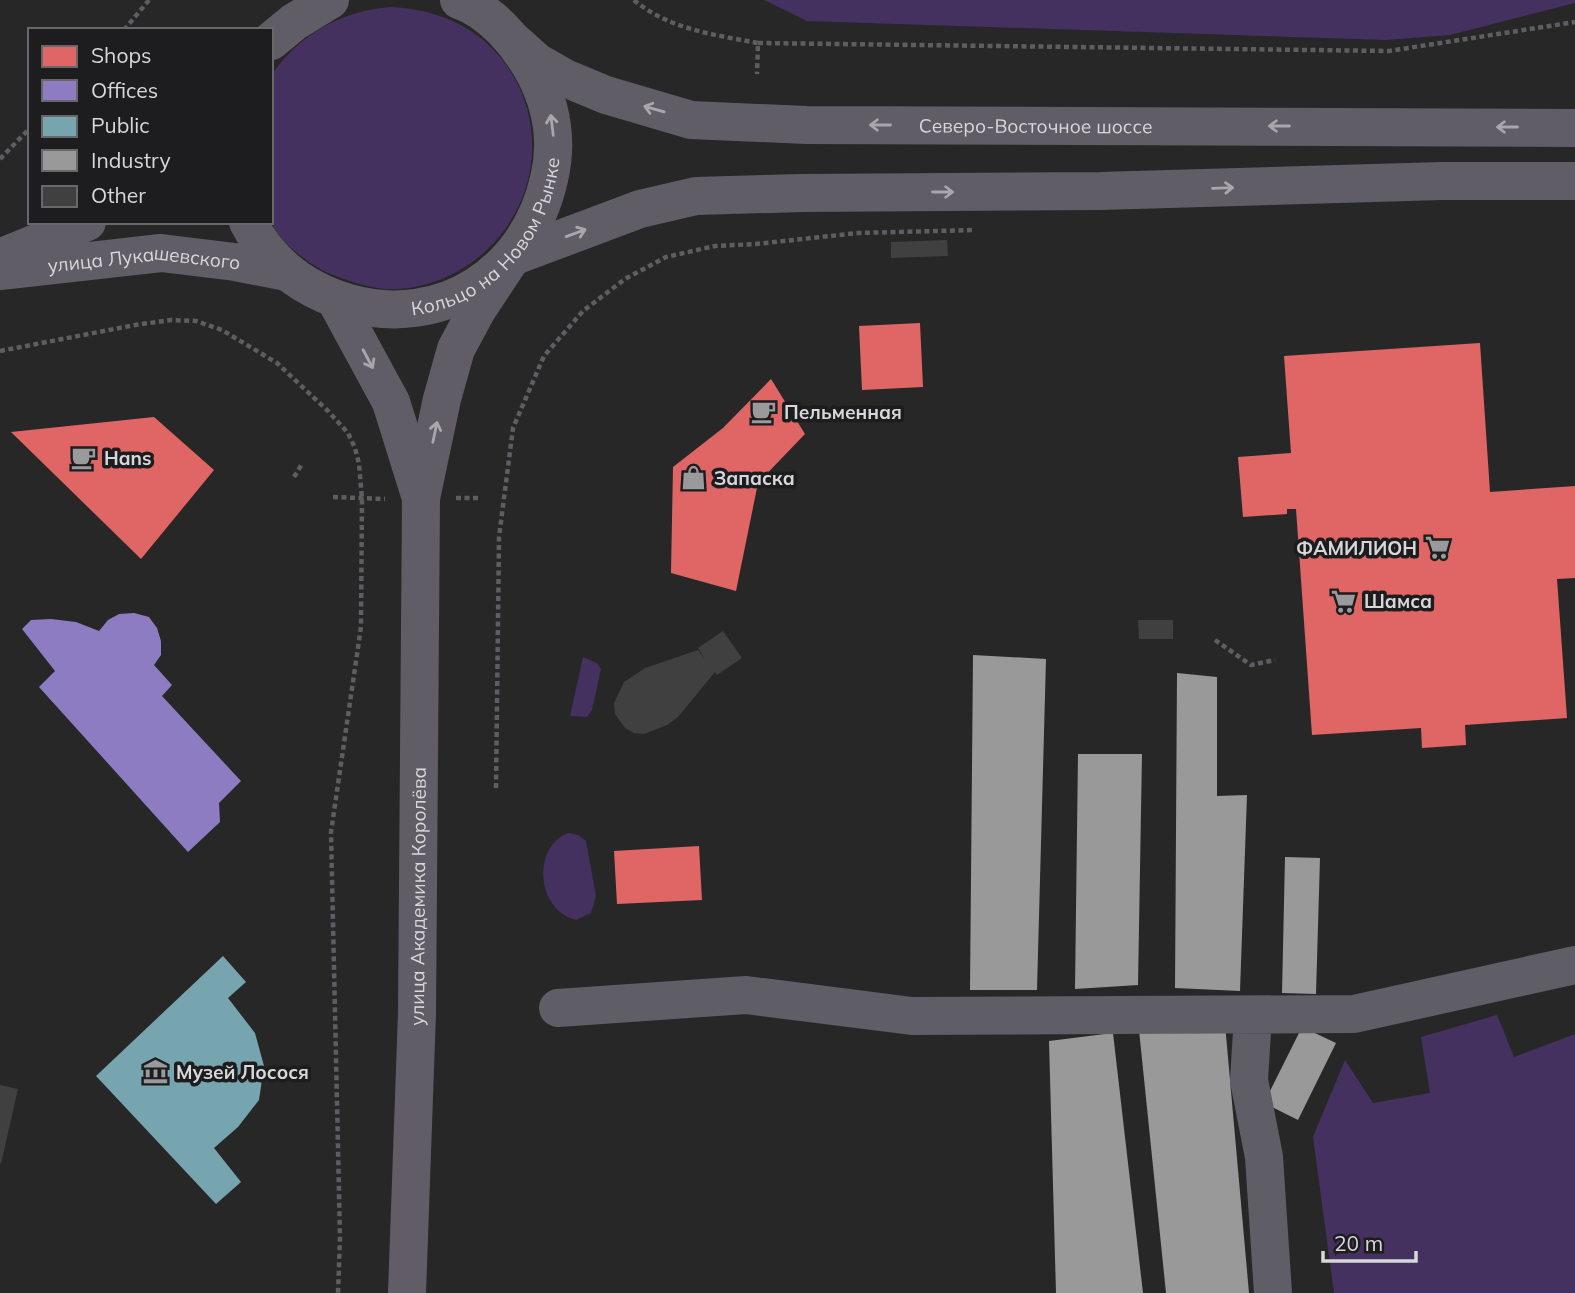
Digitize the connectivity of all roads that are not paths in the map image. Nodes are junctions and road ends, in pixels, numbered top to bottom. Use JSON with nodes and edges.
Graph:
{"nodes":[{"id":1,"x":330,"y":0,"type":"edge"},
{"id":2,"x":472,"y":4,"type":"edge"},
{"id":3,"x":290,"y":21,"type":"edge"},
{"id":4,"x":517,"y":44,"type":"junction"},
{"id":5,"x":1575,"y":128,"type":"edge"},
{"id":6,"x":1575,"y":181,"type":"edge"},
{"id":7,"x":82,"y":224,"type":"edge"},
{"id":8,"x":249,"y":224,"type":"edge"},
{"id":9,"x":512,"y":257,"type":"junction"},
{"id":10,"x":0,"y":258,"type":"edge"},
{"id":11,"x":0,"y":271,"type":"edge"},
{"id":12,"x":287,"y":272,"type":"junction"},
{"id":13,"x":335,"y":299,"type":"junction"},
{"id":14,"x":421,"y":498,"type":"junction"},
{"id":15,"x":1575,"y":965,"type":"edge"},
{"id":16,"x":558,"y":1008,"type":"dead end"},
{"id":17,"x":1253,"y":1015,"type":"junction"},
{"id":18,"x":407,"y":1293,"type":"edge"},
{"id":19,"x":1273,"y":1293,"type":"edge"}],
"edges":[{"from":1,"to":3,"type":"main road"},
{"from":2,"to":4,"type":"main road","name":"Кольцо на Новом Рынке"},
{"from":5,"to":4,"type":"main road","name":"Северо-Восточное шоссе","one_way":true},
{"from":9,"to":4,"type":"main road","name":"Кольцо на Новом Рынке","one_way":true},
{"from":9,"to":6,"type":"main road","one_way":true},
{"from":7,"to":10,"type":"main road","name":"улица Лукашевского"},
{"from":8,"to":12,"type":"main road","name":"Кольцо на Новом Рынке"},
{"from":9,"to":13,"type":"main road","name":"Кольцо на Новом Рынке"},
{"from":14,"to":9,"type":"main road","name":"улица Академика Королёва","one_way":true},
{"from":11,"to":12,"type":"main road","name":"улица Лукашевского"},
{"from":12,"to":13,"type":"main road","name":"Кольцо на Новом Рынке"},
{"from":13,"to":14,"type":"main road","name":"улица Академика Королёва","one_way":true},
{"from":14,"to":18,"type":"main road","name":"улица Академика Королёва"},
{"from":15,"to":17,"type":"lane"},
{"from":16,"to":17,"type":"lane"},
{"from":17,"to":19,"type":"lane"}]}
